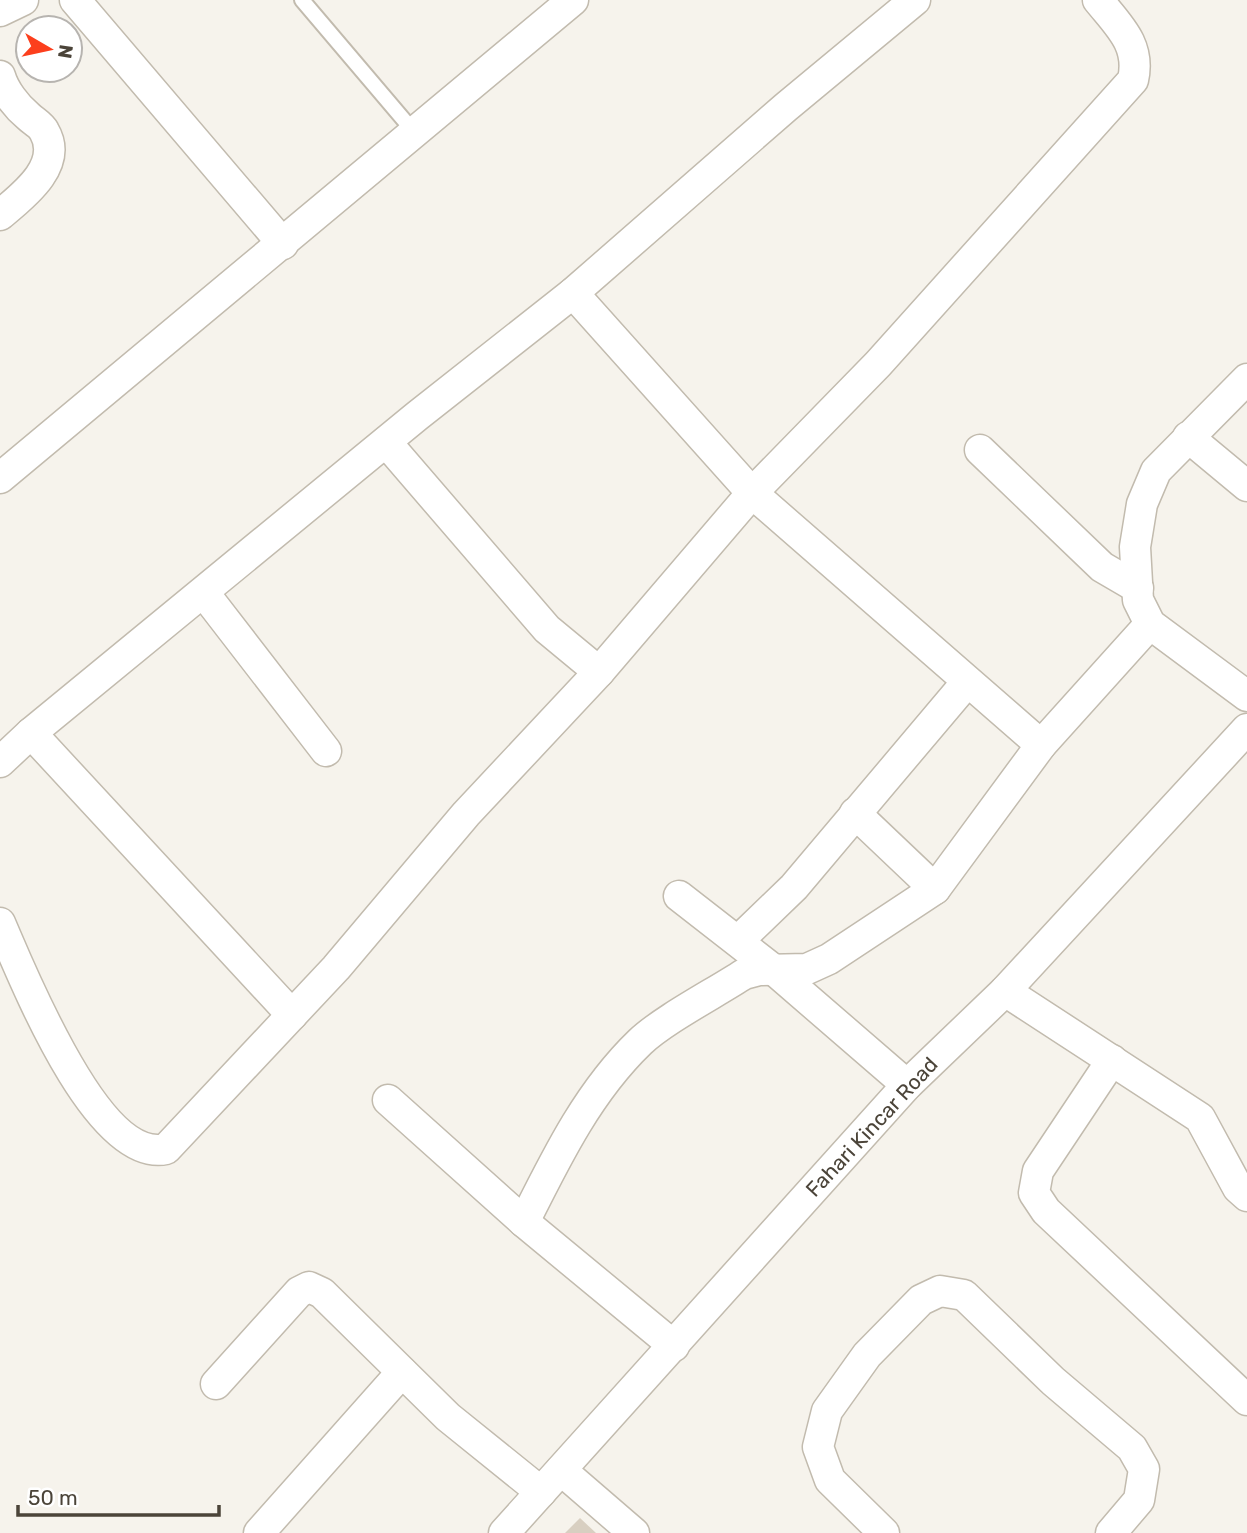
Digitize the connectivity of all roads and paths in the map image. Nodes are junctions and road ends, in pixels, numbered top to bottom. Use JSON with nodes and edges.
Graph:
{"nodes":[{"id":1,"x":23,"y":0,"type":"edge"},
{"id":2,"x":75,"y":0,"type":"edge"},
{"id":3,"x":303,"y":0,"type":"edge"},
{"id":4,"x":915,"y":0,"type":"edge"},
{"id":5,"x":1098,"y":0,"type":"edge"},
{"id":6,"x":564,"y":3,"type":"edge"},
{"id":7,"x":0,"y":10,"type":"edge"},
{"id":8,"x":0,"y":76,"type":"edge"},
{"id":9,"x":415,"y":133,"type":"junction"},
{"id":10,"x":0,"y":215,"type":"edge"},
{"id":11,"x":283,"y":244,"type":"junction"},
{"id":12,"x":573,"y":293,"type":"junction"},
{"id":13,"x":1247,"y":379,"type":"edge"},
{"id":14,"x":1188,"y":436,"type":"junction"},
{"id":15,"x":386,"y":442,"type":"junction"},
{"id":16,"x":980,"y":450,"type":"dead end"},
{"id":17,"x":0,"y":478,"type":"edge"},
{"id":18,"x":1247,"y":486,"type":"edge"},
{"id":19,"x":752,"y":493,"type":"junction"},
{"id":20,"x":1138,"y":587,"type":"junction"},
{"id":21,"x":204,"y":593,"type":"junction"},
{"id":22,"x":1150,"y":624,"type":"junction"},
{"id":23,"x":599,"y":672,"type":"junction"},
{"id":24,"x":967,"y":682,"type":"junction"},
{"id":25,"x":1247,"y":696,"type":"edge"},
{"id":26,"x":1247,"y":729,"type":"edge"},
{"id":27,"x":31,"y":733,"type":"junction"},
{"id":28,"x":1041,"y":745,"type":"junction"},
{"id":29,"x":326,"y":751,"type":"dead end"},
{"id":30,"x":0,"y":762,"type":"edge"},
{"id":31,"x":855,"y":813,"type":"junction"},
{"id":32,"x":936,"y":889,"type":"junction"},
{"id":33,"x":679,"y":896,"type":"dead end"},
{"id":34,"x":0,"y":923,"type":"edge"},
{"id":35,"x":737,"y":941,"type":"junction"},
{"id":36,"x":774,"y":970,"type":"junction"},
{"id":37,"x":1005,"y":991,"type":"junction"},
{"id":38,"x":292,"y":1015,"type":"junction"},
{"id":39,"x":1111,"y":1060,"type":"junction"},
{"id":40,"x":907,"y":1084,"type":"junction"},
{"id":41,"x":388,"y":1100,"type":"dead end"},
{"id":42,"x":1247,"y":1196,"type":"edge"},
{"id":43,"x":524,"y":1222,"type":"junction"},
{"id":44,"x":674,"y":1346,"type":"junction"},
{"id":45,"x":402,"y":1372,"type":"junction"},
{"id":46,"x":216,"y":1384,"type":"dead end"},
{"id":47,"x":1247,"y":1401,"type":"edge"},
{"id":48,"x":561,"y":1470,"type":"junction"},
{"id":49,"x":541,"y":1492,"type":"junction"},
{"id":50,"x":259,"y":1533,"type":"edge"},
{"id":51,"x":504,"y":1533,"type":"edge"},
{"id":52,"x":634,"y":1533,"type":"edge"},
{"id":53,"x":884,"y":1533,"type":"edge"},
{"id":54,"x":1111,"y":1533,"type":"edge"}],
"edges":[{"from":1,"to":7,"type":"street"},
{"from":2,"to":11,"type":"street"},
{"from":3,"to":9,"type":"lane"},
{"from":4,"to":12,"type":"street"},
{"from":5,"to":19,"type":"street"},
{"from":6,"to":9,"type":"street"},
{"from":8,"to":10,"type":"street"},
{"from":9,"to":11,"type":"street"},
{"from":11,"to":17,"type":"street"},
{"from":12,"to":15,"type":"street"},
{"from":12,"to":19,"type":"street"},
{"from":13,"to":14,"type":"street"},
{"from":14,"to":18,"type":"street"},
{"from":14,"to":20,"type":"street"},
{"from":15,"to":21,"type":"street"},
{"from":15,"to":23,"type":"street"},
{"from":16,"to":20,"type":"street"},
{"from":19,"to":23,"type":"street"},
{"from":19,"to":24,"type":"street"},
{"from":20,"to":22,"type":"street"},
{"from":21,"to":27,"type":"street"},
{"from":21,"to":29,"type":"street"},
{"from":22,"to":25,"type":"street"},
{"from":22,"to":28,"type":"street"},
{"from":23,"to":38,"type":"street"},
{"from":24,"to":28,"type":"street"},
{"from":24,"to":31,"type":"street"},
{"from":26,"to":37,"type":"street","name":"Fahari Kincar Road"},
{"from":27,"to":30,"type":"street"},
{"from":27,"to":38,"type":"street"},
{"from":28,"to":32,"type":"street"},
{"from":31,"to":32,"type":"street"},
{"from":31,"to":35,"type":"street"},
{"from":32,"to":36,"type":"street"},
{"from":33,"to":35,"type":"street"},
{"from":34,"to":38,"type":"street"},
{"from":35,"to":36,"type":"street"},
{"from":36,"to":40,"type":"street"},
{"from":36,"to":43,"type":"street"},
{"from":37,"to":39,"type":"street"},
{"from":37,"to":40,"type":"street","name":"Fahari Kincar Road"},
{"from":39,"to":42,"type":"street"},
{"from":39,"to":47,"type":"street"},
{"from":40,"to":44,"type":"street","name":"Fahari Kincar Road"},
{"from":41,"to":43,"type":"street"},
{"from":43,"to":44,"type":"street"},
{"from":44,"to":48,"type":"street","name":"Fahari Kincar Road"},
{"from":45,"to":46,"type":"street"},
{"from":45,"to":49,"type":"street"},
{"from":45,"to":50,"type":"street"},
{"from":48,"to":49,"type":"street","name":"Fahari Kincar Road"},
{"from":48,"to":52,"type":"street"},
{"from":49,"to":51,"type":"street","name":"Fahari Kincar Road"},
{"from":53,"to":54,"type":"street"}]}
